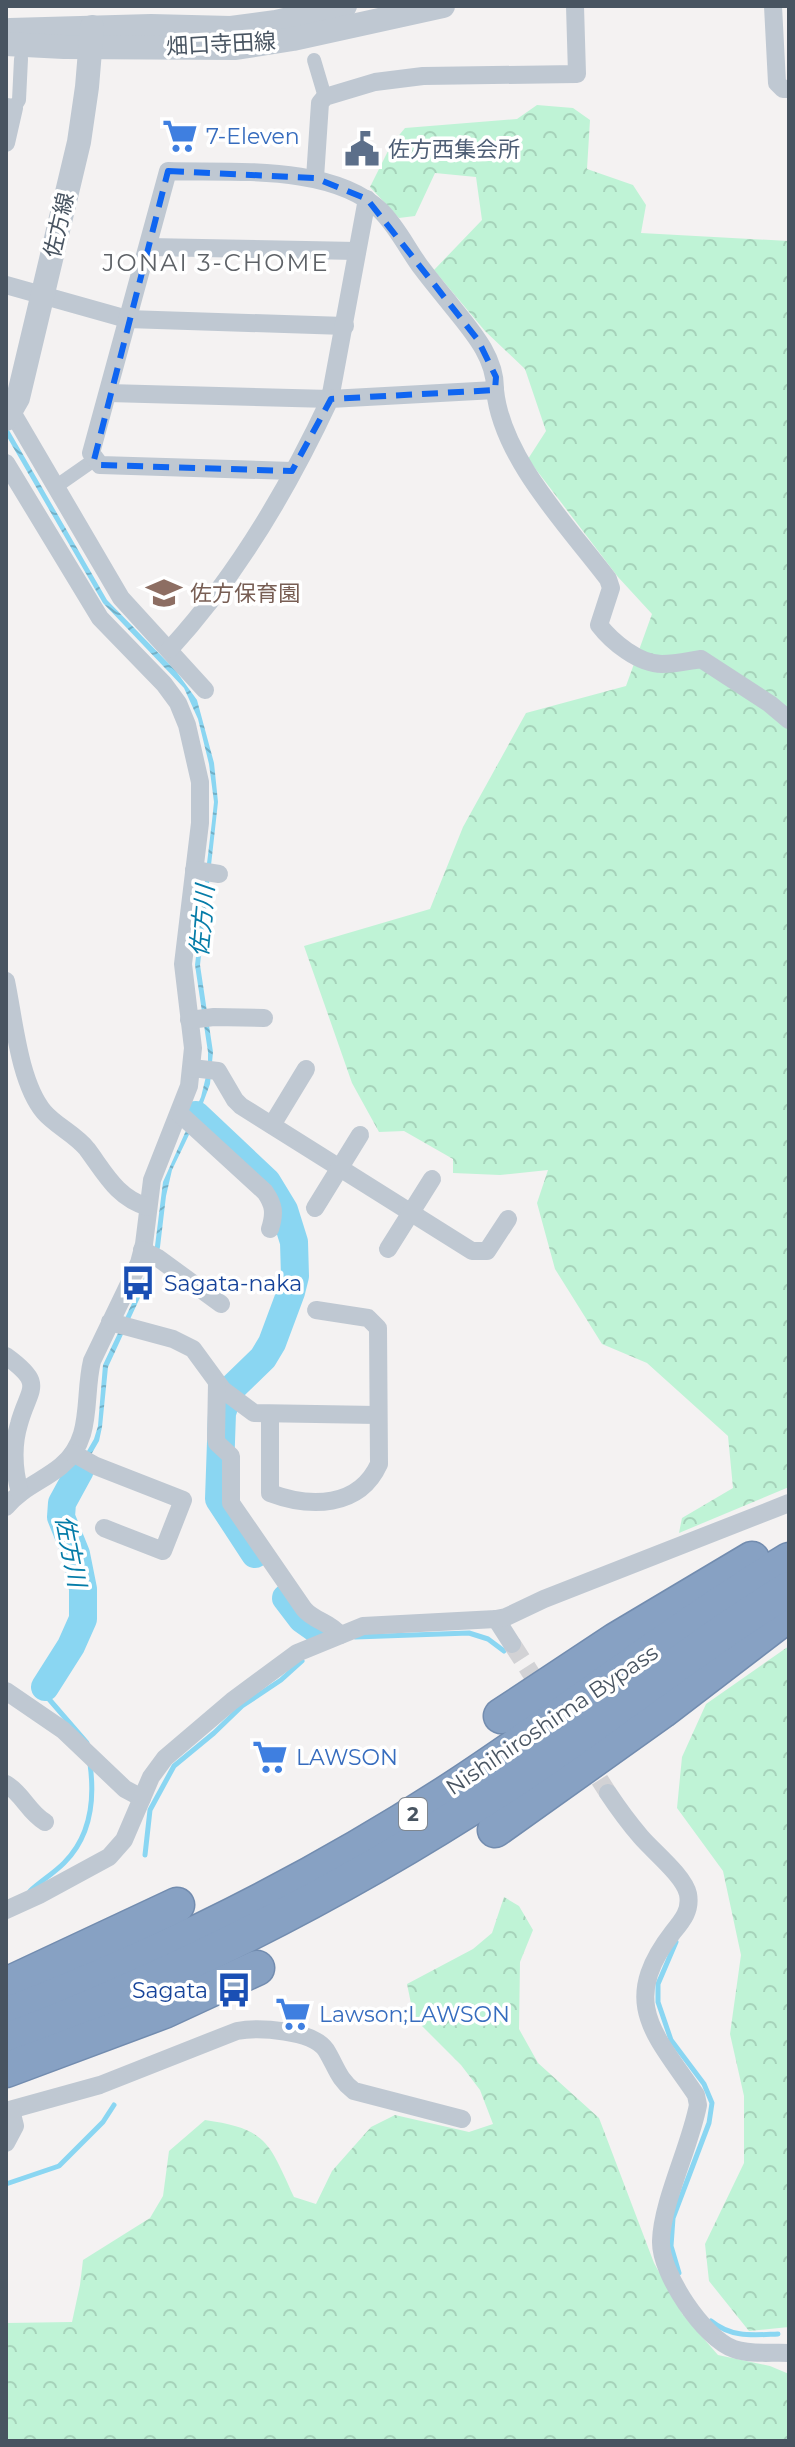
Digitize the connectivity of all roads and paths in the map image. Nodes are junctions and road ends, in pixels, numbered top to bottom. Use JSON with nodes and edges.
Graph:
{"nodes":[{"id":1,"x":345,"y":6,"type":"edge"},
{"id":2,"x":443,"y":6,"type":"edge"},
{"id":3,"x":575,"y":6,"type":"edge"},
{"id":4,"x":773,"y":6,"type":"edge"},
{"id":5,"x":317,"y":9,"type":"edge"},
{"id":6,"x":6,"y":30,"type":"edge"},
{"id":7,"x":91,"y":37,"type":"junction"},
{"id":8,"x":13,"y":51,"type":"edge"},
{"id":9,"x":314,"y":60,"type":"dead end"},
{"id":10,"x":789,"y":89,"type":"edge"},
{"id":11,"x":325,"y":97,"type":"junction"},
{"id":12,"x":10,"y":107,"type":"edge"},
{"id":13,"x":6,"y":143,"type":"edge"},
{"id":14,"x":315,"y":178,"type":"junction"},
{"id":15,"x":367,"y":199,"type":"junction"},
{"id":16,"x":148,"y":247,"type":"junction"},
{"id":17,"x":357,"y":251,"type":"junction"},
{"id":18,"x":6,"y":285,"type":"edge"},
{"id":19,"x":42,"y":296,"type":"junction"},
{"id":20,"x":127,"y":319,"type":"junction"},
{"id":21,"x":345,"y":326,"type":"junction"},
{"id":22,"x":495,"y":390,"type":"junction"},
{"id":23,"x":108,"y":393,"type":"junction"},
{"id":24,"x":330,"y":399,"type":"junction"},
{"id":25,"x":11,"y":412,"type":"edge"},
{"id":26,"x":94,"y":460,"type":"junction"},
{"id":27,"x":6,"y":463,"type":"edge"},
{"id":28,"x":292,"y":471,"type":"junction"},
{"id":29,"x":61,"y":483,"type":"dead end"},
{"id":30,"x":143,"y":644,"type":"junction"},
{"id":31,"x":170,"y":649,"type":"junction"},
{"id":32,"x":205,"y":690,"type":"dead end"},
{"id":33,"x":789,"y":720,"type":"edge"},
{"id":34,"x":6,"y":981,"type":"edge"},
{"id":35,"x":260,"y":1014,"type":"dead end"},
{"id":36,"x":199,"y":1019,"type":"junction"},
{"id":37,"x":202,"y":1069,"type":"junction"},
{"id":38,"x":306,"y":1069,"type":"dead end"},
{"id":39,"x":187,"y":1120,"type":"junction"},
{"id":40,"x":272,"y":1125,"type":"junction"},
{"id":41,"x":360,"y":1135,"type":"dead end"},
{"id":42,"x":340,"y":1168,"type":"junction"},
{"id":43,"x":432,"y":1179,"type":"dead end"},
{"id":44,"x":148,"y":1207,"type":"junction"},
{"id":45,"x":315,"y":1208,"type":"dead end"},
{"id":46,"x":411,"y":1212,"type":"junction"},
{"id":47,"x":508,"y":1219,"type":"dead end"},
{"id":48,"x":264,"y":1222,"type":"dead end"},
{"id":49,"x":388,"y":1249,"type":"dead end"},
{"id":50,"x":150,"y":1254,"type":"junction"},
{"id":51,"x":220,"y":1298,"type":"dead end"},
{"id":52,"x":316,"y":1310,"type":"dead end"},
{"id":53,"x":118,"y":1325,"type":"junction"},
{"id":54,"x":6,"y":1356,"type":"edge"},
{"id":55,"x":225,"y":1391,"type":"junction"},
{"id":56,"x":270,"y":1414,"type":"junction"},
{"id":57,"x":377,"y":1415,"type":"junction"},
{"id":58,"x":81,"y":1458,"type":"junction"},
{"id":59,"x":10,"y":1460,"type":"edge"},
{"id":60,"x":20,"y":1493,"type":"junction"},
{"id":61,"x":789,"y":1503,"type":"edge"},
{"id":62,"x":6,"y":1507,"type":"edge"},
{"id":63,"x":113,"y":1536,"type":"dead end"},
{"id":64,"x":789,"y":1539,"type":"edge"},
{"id":65,"x":789,"y":1560,"type":"edge"},
{"id":66,"x":789,"y":1589,"type":"edge"},
{"id":67,"x":789,"y":1614,"type":"edge"},
{"id":68,"x":496,"y":1619,"type":"junction"},
{"id":69,"x":325,"y":1641,"type":"junction"},
{"id":70,"x":512,"y":1644,"type":"tunnel mouth"},
{"id":71,"x":6,"y":1691,"type":"edge"},
{"id":72,"x":501,"y":1716,"type":"dead end"},
{"id":73,"x":6,"y":1784,"type":"edge"},
{"id":74,"x":608,"y":1793,"type":"tunnel mouth"},
{"id":75,"x":142,"y":1798,"type":"junction"},
{"id":76,"x":45,"y":1822,"type":"dead end"},
{"id":77,"x":495,"y":1830,"type":"dead end"},
{"id":78,"x":177,"y":1905,"type":"dead end"},
{"id":79,"x":6,"y":1910,"type":"edge"},
{"id":80,"x":257,"y":1968,"type":"dead end"},
{"id":81,"x":6,"y":1985,"type":"edge"},
{"id":82,"x":196,"y":1997,"type":"junction"},
{"id":83,"x":6,"y":2015,"type":"edge"},
{"id":84,"x":6,"y":2041,"type":"edge"},
{"id":85,"x":6,"y":2070,"type":"edge"},
{"id":86,"x":8,"y":2105,"type":"edge"},
{"id":87,"x":462,"y":2119,"type":"dead end"},
{"id":88,"x":6,"y":2143,"type":"edge"},
{"id":89,"x":789,"y":2353,"type":"edge"}],
"edges":[{"from":1,"to":5,"type":"street"},
{"from":2,"to":7,"type":"street","name":"畑口寺田線"},
{"from":3,"to":11,"type":"street"},
{"from":4,"to":10,"type":"street"},
{"from":5,"to":7,"type":"street"},
{"from":6,"to":7,"type":"street"},
{"from":7,"to":8,"type":"street"},
{"from":7,"to":19,"type":"street","name":"佐方線"},
{"from":8,"to":12,"type":"street"},
{"from":9,"to":11,"type":"street"},
{"from":11,"to":14,"type":"street"},
{"from":12,"to":13,"type":"street"},
{"from":14,"to":15,"type":"street"},
{"from":14,"to":16,"type":"street"},
{"from":15,"to":17,"type":"street"},
{"from":15,"to":22,"type":"street"},
{"from":16,"to":17,"type":"street"},
{"from":16,"to":20,"type":"street"},
{"from":17,"to":21,"type":"street"},
{"from":18,"to":19,"type":"street"},
{"from":19,"to":20,"type":"street"},
{"from":19,"to":25,"type":"street","name":"佐方線"},
{"from":20,"to":21,"type":"street"},
{"from":20,"to":23,"type":"street"},
{"from":21,"to":24,"type":"street"},
{"from":22,"to":24,"type":"street"},
{"from":22,"to":33,"type":"street"},
{"from":23,"to":24,"type":"street"},
{"from":23,"to":26,"type":"street"},
{"from":24,"to":28,"type":"street"},
{"from":25,"to":30,"type":"street"},
{"from":26,"to":28,"type":"street"},
{"from":26,"to":29,"type":"street"},
{"from":27,"to":30,"type":"street"},
{"from":28,"to":31,"type":"street"},
{"from":30,"to":31,"type":"street"},
{"from":30,"to":36,"type":"street"},
{"from":31,"to":32,"type":"street"},
{"from":34,"to":44,"type":"street"},
{"from":35,"to":36,"type":"street"},
{"from":36,"to":37,"type":"street"},
{"from":37,"to":39,"type":"street"},
{"from":37,"to":40,"type":"street"},
{"from":38,"to":40,"type":"street"},
{"from":39,"to":44,"type":"street"},
{"from":39,"to":48,"type":"street"},
{"from":40,"to":42,"type":"street"},
{"from":41,"to":42,"type":"street"},
{"from":42,"to":45,"type":"street"},
{"from":42,"to":46,"type":"street"},
{"from":43,"to":46,"type":"street"},
{"from":44,"to":50,"type":"street"},
{"from":46,"to":47,"type":"street"},
{"from":46,"to":49,"type":"street"},
{"from":50,"to":51,"type":"street"},
{"from":50,"to":53,"type":"street"},
{"from":52,"to":57,"type":"street"},
{"from":53,"to":55,"type":"street"},
{"from":53,"to":58,"type":"street"},
{"from":54,"to":59,"type":"street"},
{"from":55,"to":56,"type":"street"},
{"from":55,"to":69,"type":"street"},
{"from":56,"to":57,"type":"street"},
{"from":56,"to":57,"type":"street"},
{"from":58,"to":60,"type":"street"},
{"from":58,"to":63,"type":"street"},
{"from":59,"to":60,"type":"street"},
{"from":60,"to":62,"type":"street"},
{"from":61,"to":68,"type":"street"},
{"from":64,"to":72,"type":"highway"},
{"from":65,"to":83,"type":"highway","name":"Nishihiroshima Bypass","number":"2"},
{"from":66,"to":84,"type":"highway","name":"Nishihiroshima Bypass","number":"2"},
{"from":67,"to":77,"type":"highway"},
{"from":68,"to":69,"type":"street"},
{"from":68,"to":70,"type":"street"},
{"from":69,"to":75,"type":"street"},
{"from":71,"to":75,"type":"street"},
{"from":73,"to":76,"type":"street"},
{"from":74,"to":89,"type":"street"},
{"from":75,"to":79,"type":"street"},
{"from":78,"to":81,"type":"highway"},
{"from":80,"to":82,"type":"highway"},
{"from":82,"to":85,"type":"highway"},
{"from":82,"to":86,"type":"highway"},
{"from":86,"to":87,"type":"street"},
{"from":86,"to":88,"type":"street"}]}
